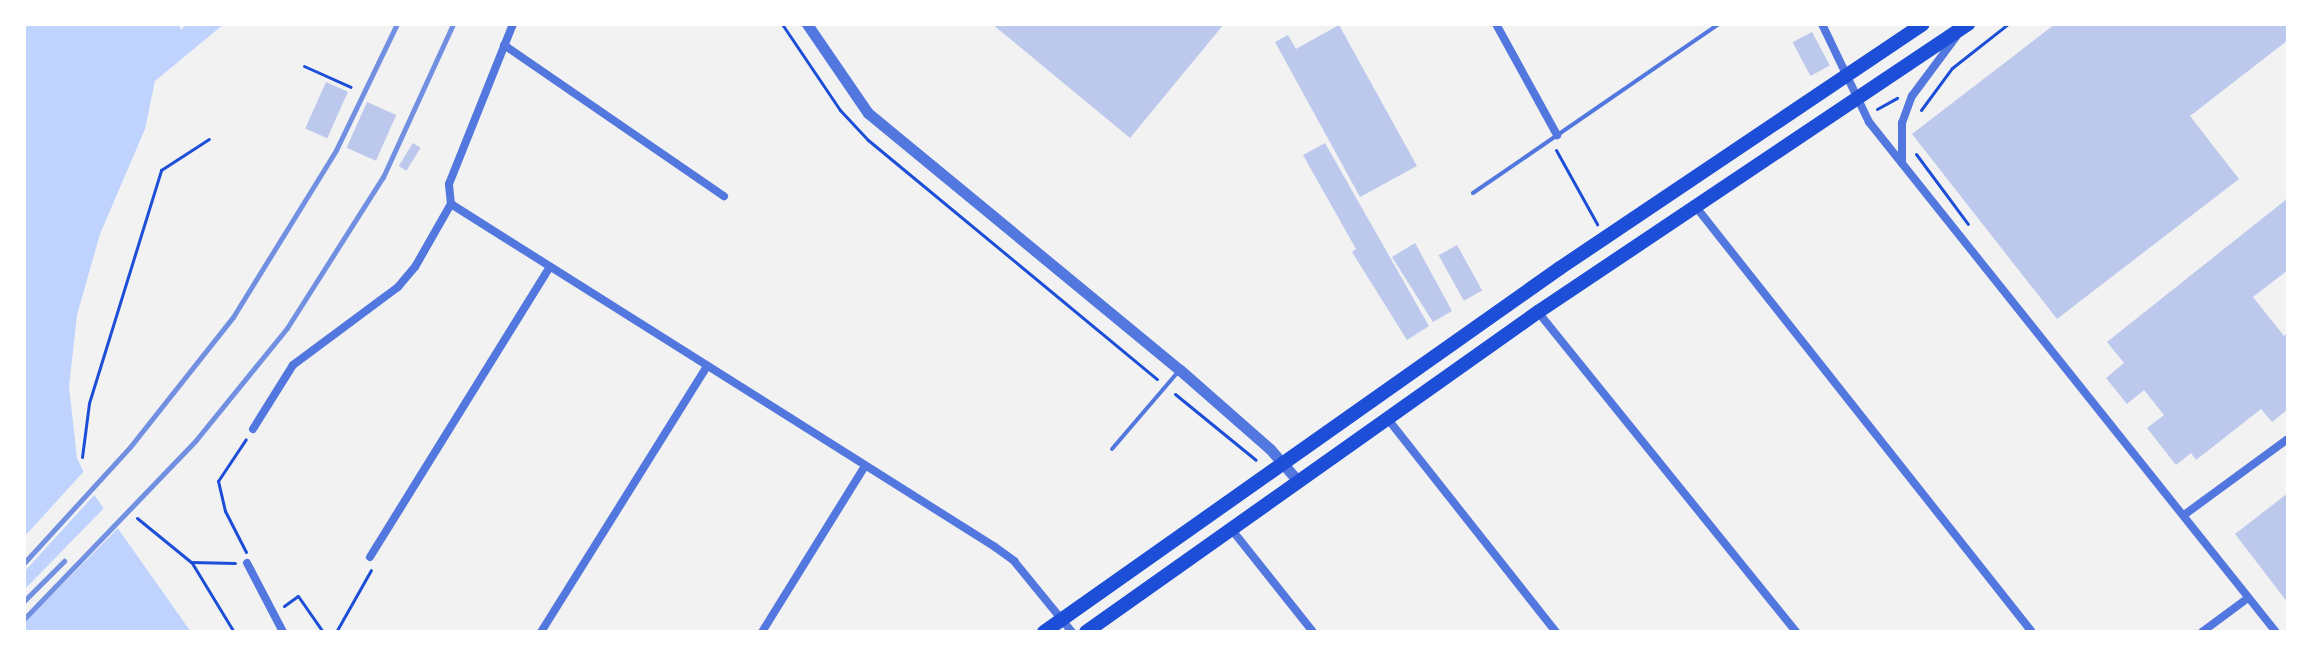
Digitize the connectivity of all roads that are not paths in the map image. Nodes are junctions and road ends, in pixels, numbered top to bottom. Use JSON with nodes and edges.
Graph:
{"nodes":[{"id":1,"x":513,"y":24,"type":"edge"},
{"id":2,"x":807,"y":24,"type":"edge"},
{"id":3,"x":1496,"y":24,"type":"edge"},
{"id":4,"x":1707,"y":24,"type":"edge"},
{"id":5,"x":1719,"y":24,"type":"edge"},
{"id":6,"x":1822,"y":24,"type":"edge"},
{"id":7,"x":1923,"y":24,"type":"edge"},
{"id":8,"x":1968,"y":24,"type":"edge"},
{"id":9,"x":1710,"y":30,"type":"junction"},
{"id":10,"x":504,"y":45,"type":"junction"},
{"id":11,"x":1850,"y":76,"type":"junction"},
{"id":12,"x":1857,"y":101,"type":"junction"},
{"id":13,"x":1554,"y":137,"type":"junction"},
{"id":14,"x":1902,"y":164,"type":"junction"},
{"id":15,"x":1473,"y":193,"type":"dead end"},
{"id":16,"x":724,"y":196,"type":"dead end"},
{"id":17,"x":451,"y":204,"type":"junction"},
{"id":18,"x":1696,"y":207,"type":"junction"},
{"id":19,"x":550,"y":267,"type":"junction"},
{"id":20,"x":1538,"y":312,"type":"junction"},
{"id":21,"x":707,"y":366,"type":"junction"},
{"id":22,"x":1180,"y":370,"type":"junction"},
{"id":23,"x":1387,"y":418,"type":"junction"},
{"id":24,"x":253,"y":429,"type":"road end"},
{"id":25,"x":2288,"y":439,"type":"edge"},
{"id":26,"x":1112,"y":449,"type":"dead end"},
{"id":27,"x":1284,"y":464,"type":"junction"},
{"id":28,"x":865,"y":466,"type":"junction"},
{"id":29,"x":1298,"y":481,"type":"junction"},
{"id":30,"x":2184,"y":515,"type":"junction"},
{"id":31,"x":1232,"y":530,"type":"junction"},
{"id":32,"x":370,"y":557,"type":"road end"},
{"id":33,"x":247,"y":563,"type":"road end"},
{"id":34,"x":2248,"y":598,"type":"junction"},
{"id":35,"x":1062,"y":619,"type":"junction"},
{"id":36,"x":283,"y":632,"type":"edge"},
{"id":37,"x":541,"y":632,"type":"edge"},
{"id":38,"x":762,"y":632,"type":"edge"},
{"id":39,"x":1044,"y":632,"type":"edge"},
{"id":40,"x":1072,"y":632,"type":"edge"},
{"id":41,"x":1086,"y":632,"type":"edge"},
{"id":42,"x":1313,"y":632,"type":"edge"},
{"id":43,"x":1556,"y":632,"type":"edge"},
{"id":44,"x":1796,"y":632,"type":"edge"},
{"id":45,"x":2032,"y":632,"type":"edge"},
{"id":46,"x":2202,"y":632,"type":"edge"},
{"id":47,"x":2276,"y":632,"type":"edge"}],
"edges":[{"from":1,"to":10,"type":"street"},
{"from":2,"to":22,"type":"street"},
{"from":3,"to":13,"type":"street"},
{"from":4,"to":9,"type":"lane"},
{"from":5,"to":9,"type":"lane"},
{"from":6,"to":11,"type":"street"},
{"from":7,"to":11,"type":"highway"},
{"from":8,"to":12,"type":"highway"},
{"from":8,"to":14,"type":"street"},
{"from":9,"to":13,"type":"lane"},
{"from":10,"to":16,"type":"street"},
{"from":10,"to":17,"type":"street"},
{"from":11,"to":12,"type":"street"},
{"from":11,"to":27,"type":"highway"},
{"from":12,"to":14,"type":"street"},
{"from":12,"to":18,"type":"highway"},
{"from":13,"to":15,"type":"lane"},
{"from":14,"to":30,"type":"street"},
{"from":17,"to":19,"type":"street"},
{"from":17,"to":24,"type":"street"},
{"from":18,"to":20,"type":"highway"},
{"from":18,"to":45,"type":"street"},
{"from":19,"to":21,"type":"street"},
{"from":19,"to":32,"type":"street"},
{"from":20,"to":23,"type":"highway"},
{"from":20,"to":44,"type":"street"},
{"from":21,"to":28,"type":"street"},
{"from":21,"to":37,"type":"street"},
{"from":22,"to":26,"type":"lane"},
{"from":22,"to":27,"type":"street"},
{"from":23,"to":29,"type":"highway"},
{"from":23,"to":43,"type":"street"},
{"from":25,"to":30,"type":"street"},
{"from":27,"to":29,"type":"street"},
{"from":27,"to":35,"type":"highway"},
{"from":28,"to":35,"type":"street"},
{"from":28,"to":38,"type":"street"},
{"from":29,"to":31,"type":"highway"},
{"from":30,"to":34,"type":"street"},
{"from":31,"to":41,"type":"highway"},
{"from":31,"to":42,"type":"street"},
{"from":33,"to":36,"type":"street"},
{"from":34,"to":46,"type":"street"},
{"from":34,"to":47,"type":"street"},
{"from":35,"to":39,"type":"highway"},
{"from":35,"to":40,"type":"street"}]}
